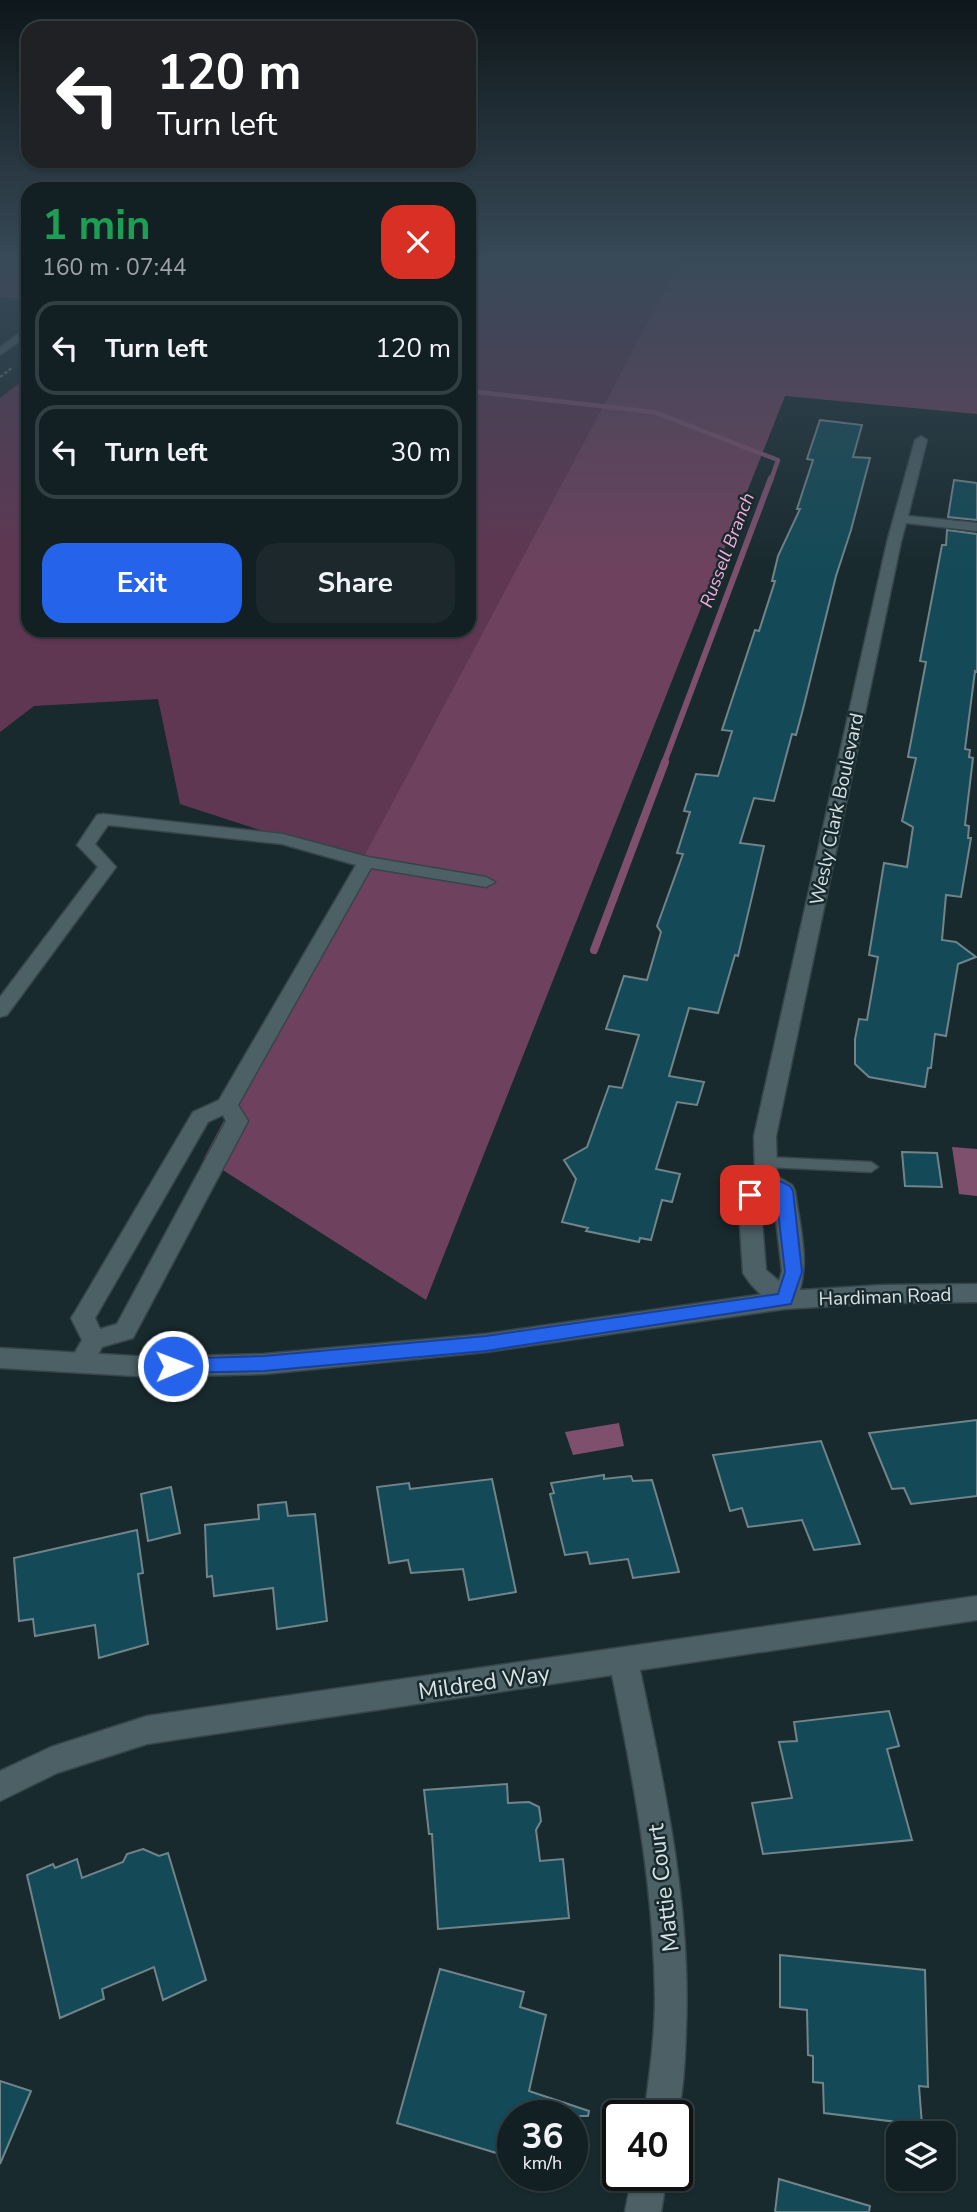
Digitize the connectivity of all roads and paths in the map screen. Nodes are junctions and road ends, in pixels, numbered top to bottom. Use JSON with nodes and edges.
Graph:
{"nodes":[{"id":1,"x":921,"y":440,"type":"dead end"},
{"id":2,"x":902,"y":519,"type":"junction"},
{"id":3,"x":977,"y":527,"type":"edge"},
{"id":4,"x":366,"y":862,"type":"junction"},
{"id":5,"x":486,"y":882,"type":"dead end"},
{"id":6,"x":0,"y":1011,"type":"edge"},
{"id":7,"x":227,"y":1105,"type":"junction"},
{"id":8,"x":871,"y":1167,"type":"dead end"},
{"id":9,"x":766,"y":1171,"type":"junction"},
{"id":10,"x":977,"y":1293,"type":"edge"},
{"id":11,"x":785,"y":1300,"type":"junction"},
{"id":12,"x":94,"y":1340,"type":"junction"},
{"id":13,"x":0,"y":1358,"type":"edge"},
{"id":14,"x":82,"y":1362,"type":"junction"},
{"id":15,"x":977,"y":1608,"type":"edge"},
{"id":16,"x":624,"y":1662,"type":"junction"},
{"id":17,"x":0,"y":1786,"type":"edge"},
{"id":18,"x":664,"y":2100,"type":"edge"},
{"id":19,"x":647,"y":2191,"type":"edge"},
{"id":20,"x":643,"y":2212,"type":"edge"}],
"edges":[{"from":1,"to":2,"type":"street","name":"Wesly Clark Boulevard"},
{"from":2,"to":3,"type":"street"},
{"from":2,"to":9,"type":"street","name":"Wesly Clark Boulevard"},
{"from":4,"to":5,"type":"street"},
{"from":4,"to":6,"type":"street"},
{"from":4,"to":7,"type":"street"},
{"from":7,"to":12,"type":"street"},
{"from":7,"to":12,"type":"street"},
{"from":8,"to":9,"type":"lane"},
{"from":9,"to":11,"type":"street"},
{"from":9,"to":11,"type":"street","name":"Wesly Clark Boulevard"},
{"from":10,"to":11,"type":"street","name":"Hardiman Road"},
{"from":11,"to":14,"type":"street","name":"Hardiman Road"},
{"from":12,"to":14,"type":"street"},
{"from":13,"to":14,"type":"street","name":"Hardiman Road"},
{"from":15,"to":16,"type":"street","name":"Mildred Way"},
{"from":16,"to":17,"type":"street","name":"Mildred Way"},
{"from":16,"to":18,"type":"street","name":"Mattie Court"},
{"from":19,"to":20,"type":"street"}]}
